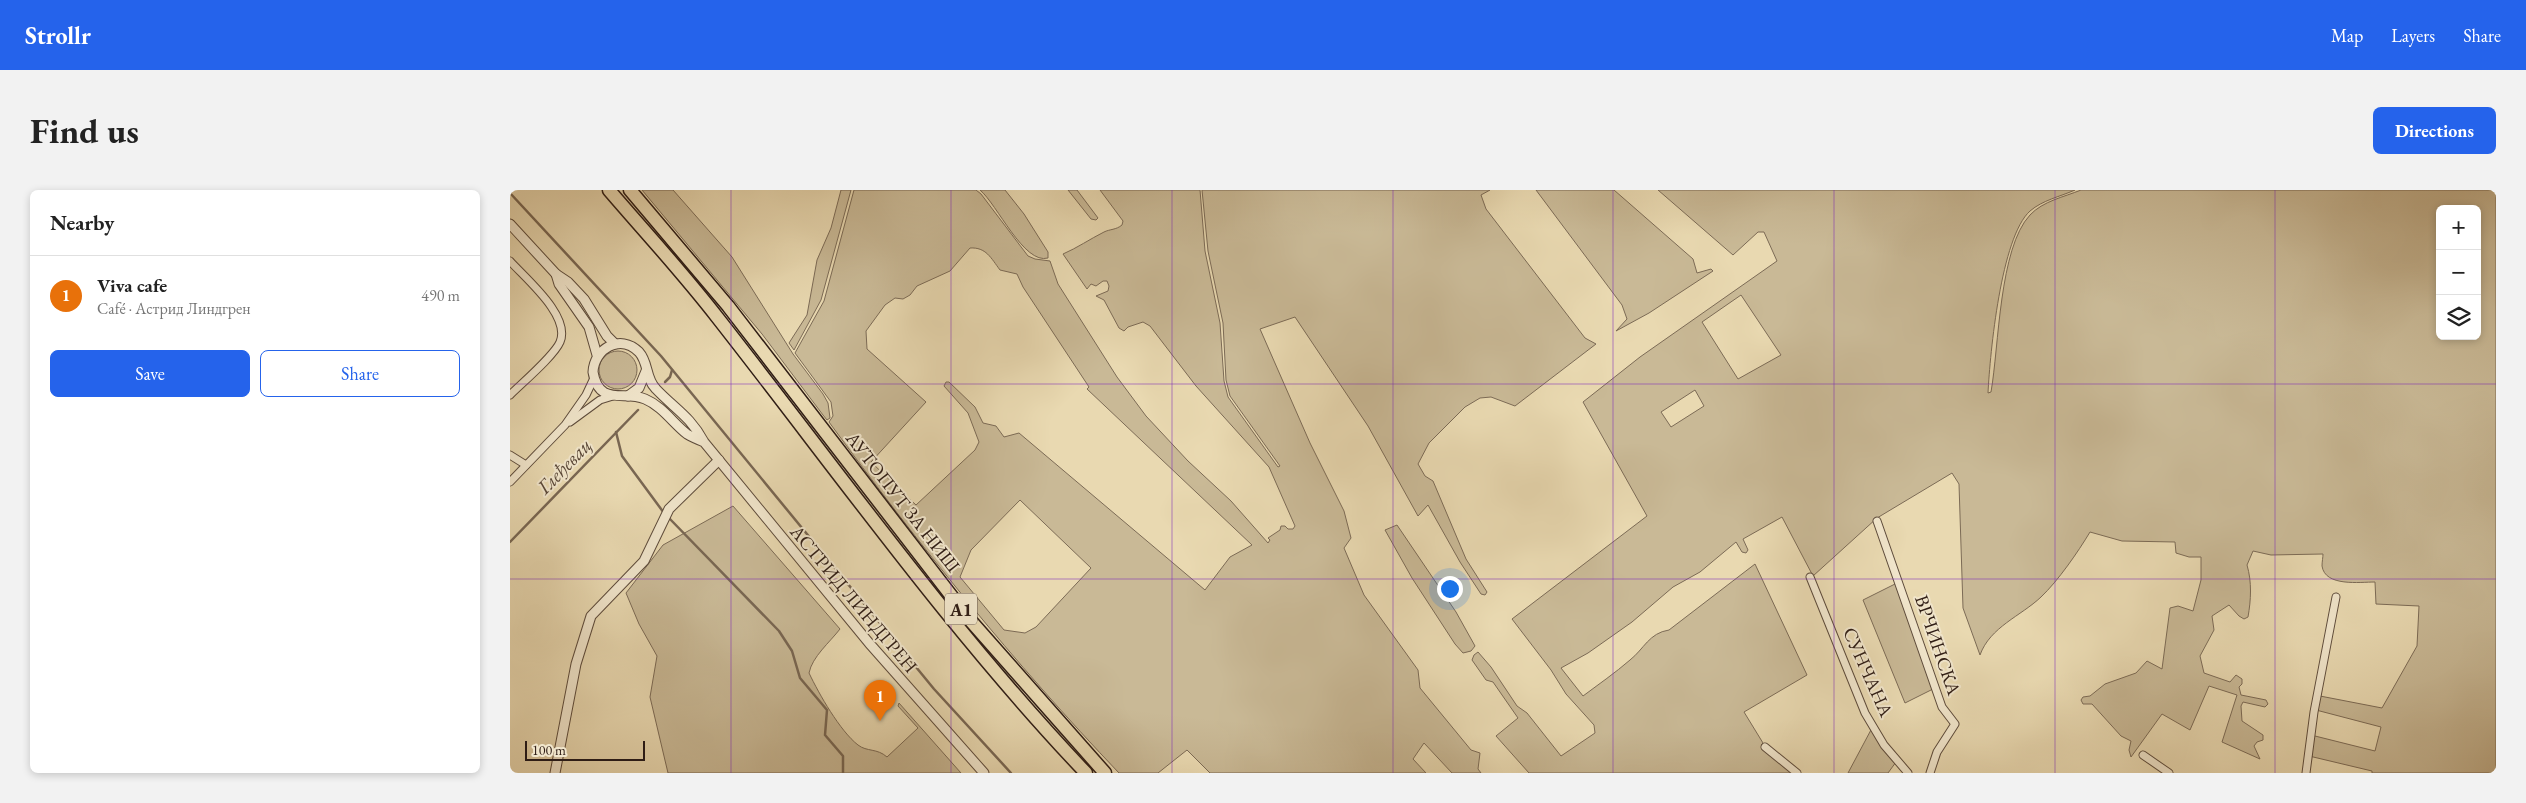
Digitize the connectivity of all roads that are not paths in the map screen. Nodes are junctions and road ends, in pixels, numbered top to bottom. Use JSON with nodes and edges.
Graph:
{"nodes":[{"id":1,"x":609,"y":190,"type":"edge"},
{"id":2,"x":630,"y":190,"type":"edge"},
{"id":3,"x":510,"y":224,"type":"edge"},
{"id":4,"x":510,"y":261,"type":"edge"},
{"id":5,"x":556,"y":274,"type":"junction"},
{"id":6,"x":615,"y":344,"type":"junction"},
{"id":7,"x":597,"y":355,"type":"junction"},
{"id":8,"x":646,"y":371,"type":"junction"},
{"id":9,"x":594,"y":378,"type":"junction"},
{"id":10,"x":510,"y":395,"type":"edge"},
{"id":11,"x":613,"y":396,"type":"junction"},
{"id":12,"x":627,"y":396,"type":"junction"},
{"id":13,"x":565,"y":425,"type":"junction"},
{"id":14,"x":704,"y":442,"type":"junction"},
{"id":15,"x":510,"y":455,"type":"edge"},
{"id":16,"x":719,"y":460,"type":"junction"},
{"id":17,"x":526,"y":465,"type":"junction"},
{"id":18,"x":511,"y":477,"type":"edge"},
{"id":19,"x":1877,"y":521,"type":"dead end"},
{"id":20,"x":1810,"y":577,"type":"dead end"},
{"id":21,"x":2336,"y":597,"type":"dead end"},
{"id":22,"x":1765,"y":747,"type":"dead end"},
{"id":23,"x":2144,"y":754,"type":"dead end"},
{"id":24,"x":555,"y":773,"type":"edge"},
{"id":25,"x":984,"y":773,"type":"edge"},
{"id":26,"x":1086,"y":773,"type":"edge"},
{"id":27,"x":1105,"y":773,"type":"edge"},
{"id":28,"x":1797,"y":773,"type":"edge"},
{"id":29,"x":1908,"y":773,"type":"edge"},
{"id":30,"x":1930,"y":773,"type":"edge"},
{"id":31,"x":2169,"y":773,"type":"edge"},
{"id":32,"x":2306,"y":773,"type":"edge"}],
"edges":[{"from":1,"to":26,"type":"highway","name":"АУТОПУТ ЗА НИШ","number":"A1"},
{"from":2,"to":27,"type":"highway","name":"АУТОПУТ ЗА НИШ","number":"A1"},
{"from":3,"to":5,"type":"street"},
{"from":4,"to":10,"type":"street"},
{"from":5,"to":6,"type":"street"},
{"from":5,"to":7,"type":"street"},
{"from":6,"to":7,"type":"street"},
{"from":6,"to":8,"type":"street","name":"АСТРИД ЛИНДГРЕН"},
{"from":7,"to":9,"type":"street"},
{"from":8,"to":12,"type":"street"},
{"from":8,"to":14,"type":"street","name":"АСТРИД ЛИНДГРЕН"},
{"from":9,"to":11,"type":"street"},
{"from":9,"to":13,"type":"street"},
{"from":11,"to":12,"type":"street","name":"АСТРИД ЛИНДГРЕН"},
{"from":11,"to":13,"type":"street"},
{"from":12,"to":14,"type":"street","name":"АСТРИД ЛИНДГРЕН"},
{"from":13,"to":17,"type":"street"},
{"from":14,"to":16,"type":"street","name":"АСТРИД ЛИНДГРЕН"},
{"from":15,"to":17,"type":"street"},
{"from":16,"to":24,"type":"street"},
{"from":16,"to":25,"type":"street","name":"АСТРИД ЛИНДГРЕН"},
{"from":17,"to":18,"type":"street"},
{"from":19,"to":30,"type":"street","name":"ВРЧИНСКА"},
{"from":20,"to":29,"type":"street","name":"СУНЧАНА"},
{"from":21,"to":32,"type":"street"},
{"from":22,"to":28,"type":"street"},
{"from":23,"to":31,"type":"street"}]}
